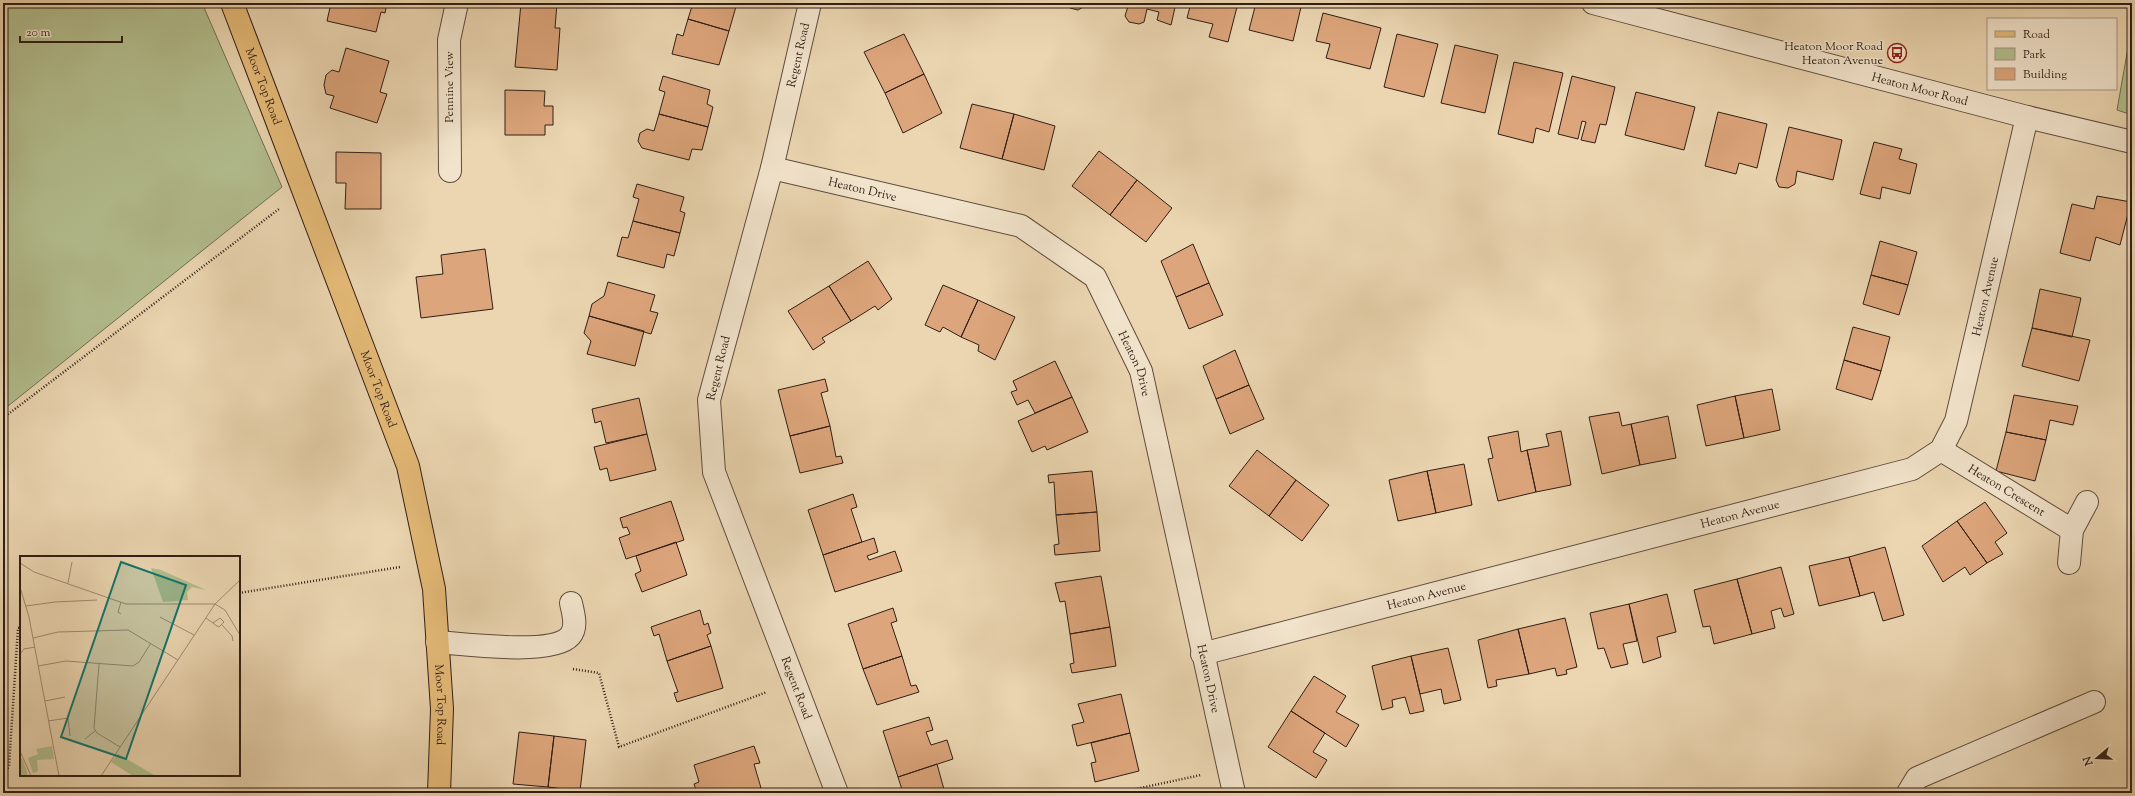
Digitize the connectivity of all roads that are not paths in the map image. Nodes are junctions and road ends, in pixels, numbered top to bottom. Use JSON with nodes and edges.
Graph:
{"nodes":[{"id":1,"x":232,"y":3,"type":"edge"},
{"id":2,"x":457,"y":3,"type":"edge"},
{"id":3,"x":810,"y":3,"type":"edge"},
{"id":4,"x":1592,"y":3,"type":"edge"},
{"id":5,"x":2027,"y":117,"type":"junction"},
{"id":6,"x":2132,"y":142,"type":"edge"},
{"id":7,"x":772,"y":168,"type":"junction"},
{"id":8,"x":450,"y":171,"type":"dead end"},
{"id":9,"x":1940,"y":450,"type":"junction"},
{"id":10,"x":2088,"y":502,"type":"dead end"},
{"id":11,"x":2072,"y":530,"type":"junction"},
{"id":12,"x":2069,"y":563,"type":"dead end"},
{"id":13,"x":571,"y":603,"type":"dead end"},
{"id":14,"x":437,"y":642,"type":"junction"},
{"id":15,"x":1202,"y":654,"type":"junction"},
{"id":16,"x":2094,"y":702,"type":"dead end"},
{"id":17,"x":439,"y":793,"type":"edge"},
{"id":18,"x":837,"y":793,"type":"edge"},
{"id":19,"x":1234,"y":793,"type":"edge"},
{"id":20,"x":1908,"y":793,"type":"edge"}],
"edges":[{"from":1,"to":14,"type":"main road","name":"Moor Top Road"},
{"from":2,"to":8,"type":"street","name":"Pennine View"},
{"from":3,"to":7,"type":"street","name":"Regent Road"},
{"from":4,"to":5,"type":"street","name":"Heaton Moor Road"},
{"from":5,"to":6,"type":"street","name":"Heaton Moor Road"},
{"from":5,"to":9,"type":"street","name":"Heaton Avenue"},
{"from":7,"to":15,"type":"street","name":"Heaton Drive"},
{"from":7,"to":18,"type":"street","name":"Regent Road"},
{"from":9,"to":11,"type":"street","name":"Heaton Crescent"},
{"from":9,"to":15,"type":"street","name":"Heaton Avenue"},
{"from":10,"to":11,"type":"street"},
{"from":11,"to":12,"type":"street"},
{"from":13,"to":14,"type":"street"},
{"from":14,"to":17,"type":"main road","name":"Moor Top Road"},
{"from":15,"to":19,"type":"street","name":"Heaton Drive"},
{"from":16,"to":20,"type":"street"}]}
